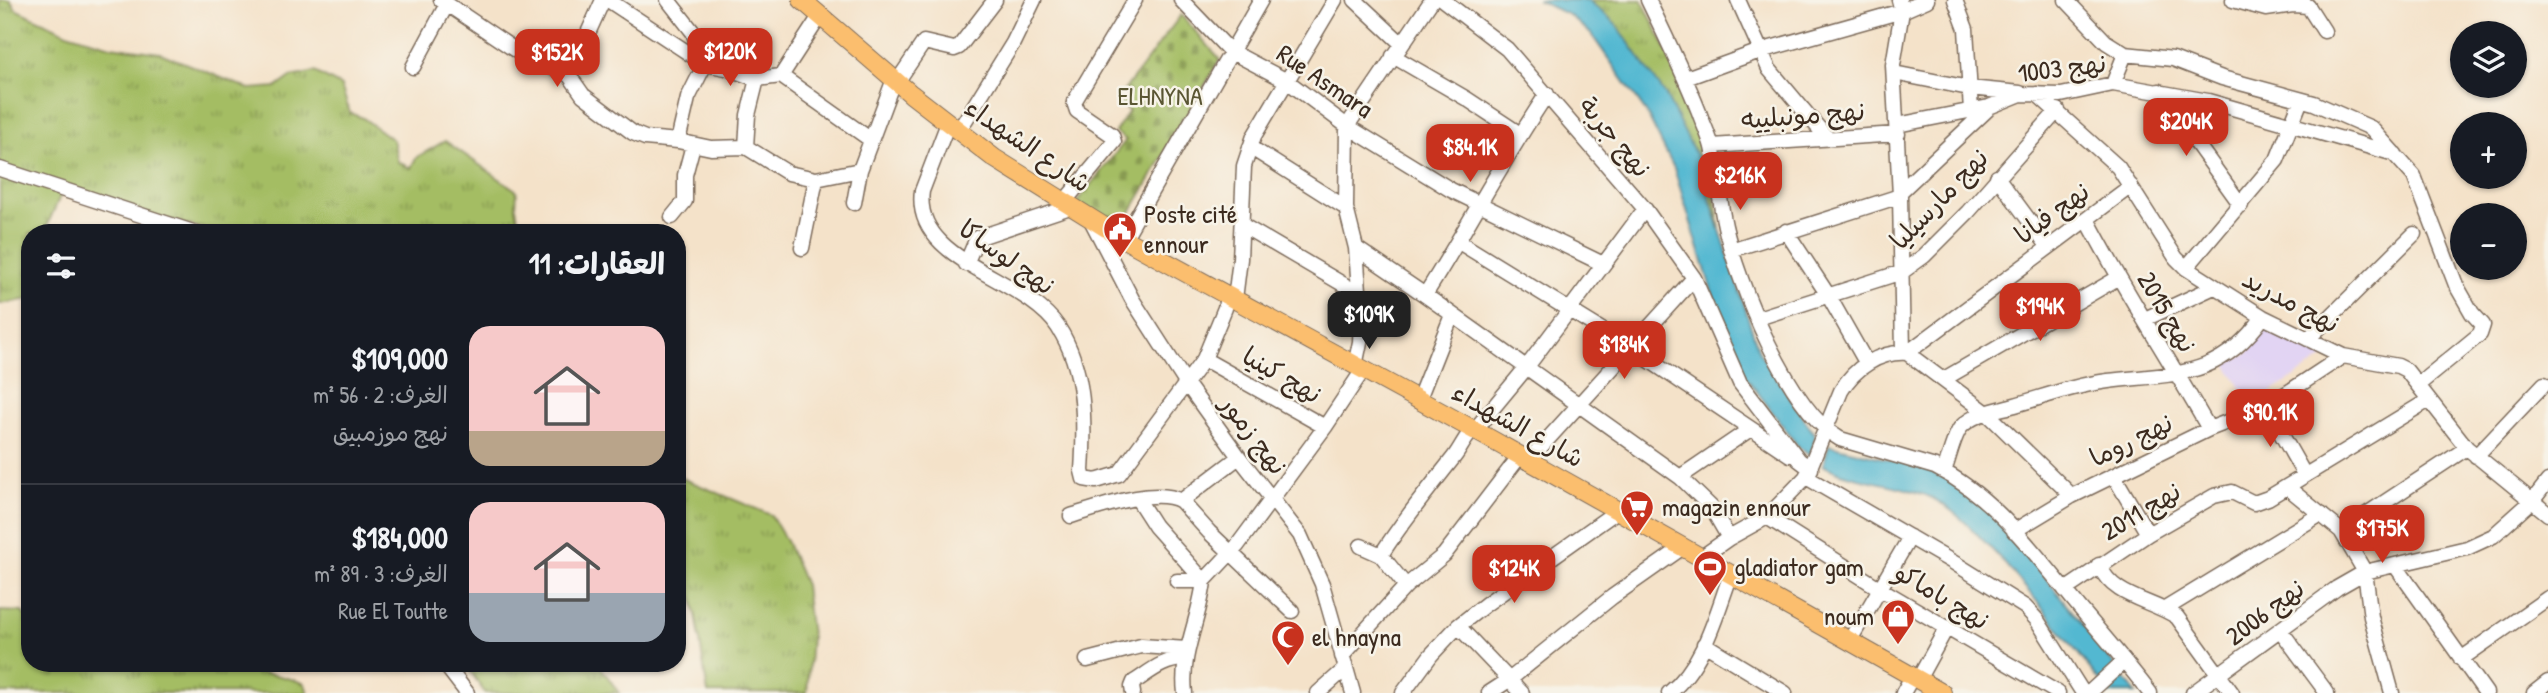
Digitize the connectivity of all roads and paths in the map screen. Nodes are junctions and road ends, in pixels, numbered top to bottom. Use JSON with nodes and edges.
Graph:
{"nodes":[{"id":1,"x":603,"y":0,"type":"edge"},
{"id":2,"x":608,"y":0,"type":"edge"},
{"id":3,"x":668,"y":0,"type":"edge"},
{"id":4,"x":995,"y":0,"type":"edge"},
{"id":5,"x":1034,"y":0,"type":"edge"},
{"id":6,"x":1135,"y":0,"type":"edge"},
{"id":7,"x":1181,"y":0,"type":"edge"},
{"id":8,"x":1261,"y":0,"type":"edge"},
{"id":9,"x":1335,"y":0,"type":"edge"},
{"id":10,"x":1357,"y":0,"type":"edge"},
{"id":11,"x":1432,"y":0,"type":"edge"},
{"id":12,"x":1443,"y":0,"type":"edge"},
{"id":13,"x":1648,"y":0,"type":"edge"},
{"id":14,"x":1738,"y":0,"type":"edge"},
{"id":15,"x":1927,"y":0,"type":"edge"},
{"id":16,"x":1955,"y":0,"type":"edge"},
{"id":17,"x":2066,"y":0,"type":"edge"},
{"id":18,"x":2233,"y":0,"type":"edge"},
{"id":19,"x":444,"y":2,"type":"edge"},
{"id":20,"x":810,"y":5,"type":"edge"},
{"id":21,"x":1900,"y":5,"type":"edge"},
{"id":22,"x":2324,"y":31,"type":"dead end"},
{"id":23,"x":1397,"y":50,"type":"junction"},
{"id":24,"x":1230,"y":51,"type":"junction"},
{"id":25,"x":1760,"y":51,"type":"junction"},
{"id":26,"x":2125,"y":54,"type":"junction"},
{"id":27,"x":705,"y":64,"type":"junction"},
{"id":28,"x":413,"y":67,"type":"dead end"},
{"id":29,"x":1894,"y":73,"type":"junction"},
{"id":30,"x":569,"y":75,"type":"junction"},
{"id":31,"x":781,"y":76,"type":"junction"},
{"id":32,"x":1686,"y":78,"type":"junction"},
{"id":33,"x":757,"y":79,"type":"junction"},
{"id":34,"x":895,"y":80,"type":"junction"},
{"id":35,"x":1287,"y":81,"type":"junction"},
{"id":36,"x":2113,"y":84,"type":"junction"},
{"id":37,"x":1969,"y":88,"type":"junction"},
{"id":38,"x":2159,"y":92,"type":"junction"},
{"id":39,"x":1547,"y":94,"type":"junction"},
{"id":40,"x":2021,"y":94,"type":"junction"},
{"id":41,"x":2037,"y":94,"type":"junction"},
{"id":42,"x":2301,"y":100,"type":"junction"},
{"id":43,"x":1989,"y":107,"type":"junction"},
{"id":44,"x":2057,"y":110,"type":"junction"},
{"id":45,"x":1971,"y":111,"type":"junction"},
{"id":46,"x":1347,"y":126,"type":"junction"},
{"id":47,"x":2291,"y":126,"type":"junction"},
{"id":48,"x":953,"y":127,"type":"junction"},
{"id":49,"x":1898,"y":129,"type":"junction"},
{"id":50,"x":1520,"y":134,"type":"junction"},
{"id":51,"x":1827,"y":138,"type":"junction"},
{"id":52,"x":871,"y":140,"type":"junction"},
{"id":53,"x":678,"y":141,"type":"junction"},
{"id":54,"x":693,"y":145,"type":"junction"},
{"id":55,"x":1712,"y":146,"type":"junction"},
{"id":56,"x":746,"y":147,"type":"junction"},
{"id":57,"x":1250,"y":147,"type":"junction"},
{"id":58,"x":2395,"y":154,"type":"junction"},
{"id":59,"x":0,"y":169,"type":"edge"},
{"id":60,"x":860,"y":170,"type":"junction"},
{"id":61,"x":1997,"y":177,"type":"junction"},
{"id":62,"x":816,"y":179,"type":"junction"},
{"id":63,"x":2131,"y":186,"type":"junction"},
{"id":64,"x":1900,"y":194,"type":"junction"},
{"id":65,"x":854,"y":203,"type":"dead end"},
{"id":66,"x":1069,"y":204,"type":"junction"},
{"id":67,"x":1479,"y":204,"type":"junction"},
{"id":68,"x":2241,"y":205,"type":"junction"},
{"id":69,"x":1346,"y":208,"type":"junction"},
{"id":70,"x":1644,"y":209,"type":"junction"},
{"id":71,"x":672,"y":217,"type":"dead end"},
{"id":72,"x":1089,"y":217,"type":"junction"},
{"id":73,"x":2087,"y":219,"type":"junction"},
{"id":74,"x":168,"y":224,"type":"edge"},
{"id":75,"x":1242,"y":225,"type":"junction"},
{"id":76,"x":1786,"y":231,"type":"junction"},
{"id":77,"x":2414,"y":234,"type":"dead end"},
{"id":78,"x":1124,"y":239,"type":"junction"},
{"id":79,"x":1459,"y":242,"type":"junction"},
{"id":80,"x":2048,"y":246,"type":"junction"},
{"id":81,"x":802,"y":248,"type":"dead end"},
{"id":82,"x":1356,"y":248,"type":"junction"},
{"id":83,"x":1731,"y":250,"type":"junction"},
{"id":84,"x":966,"y":264,"type":"junction"},
{"id":85,"x":1603,"y":264,"type":"junction"},
{"id":86,"x":2186,"y":268,"type":"junction"},
{"id":87,"x":1902,"y":272,"type":"junction"},
{"id":88,"x":1694,"y":278,"type":"junction"},
{"id":89,"x":2118,"y":278,"type":"junction"},
{"id":90,"x":2214,"y":287,"type":"junction"},
{"id":91,"x":1358,"y":293,"type":"junction"},
{"id":92,"x":1425,"y":295,"type":"junction"},
{"id":93,"x":1828,"y":295,"type":"junction"},
{"id":94,"x":1231,"y":297,"type":"junction"},
{"id":95,"x":1568,"y":310,"type":"junction"},
{"id":96,"x":1452,"y":315,"type":"junction"},
{"id":97,"x":2263,"y":317,"type":"junction"},
{"id":98,"x":1758,"y":318,"type":"junction"},
{"id":99,"x":2145,"y":319,"type":"junction"},
{"id":100,"x":2308,"y":339,"type":"junction"},
{"id":101,"x":1631,"y":348,"type":"junction"},
{"id":102,"x":1905,"y":353,"type":"junction"},
{"id":103,"x":2343,"y":356,"type":"junction"},
{"id":104,"x":1204,"y":359,"type":"junction"},
{"id":105,"x":1866,"y":362,"type":"junction"},
{"id":106,"x":1359,"y":368,"type":"junction"},
{"id":107,"x":1526,"y":368,"type":"junction"},
{"id":108,"x":2176,"y":375,"type":"junction"},
{"id":109,"x":1944,"y":379,"type":"junction"},
{"id":110,"x":1186,"y":383,"type":"junction"},
{"id":111,"x":2419,"y":384,"type":"junction"},
{"id":112,"x":2544,"y":384,"type":"dead end"},
{"id":113,"x":2429,"y":400,"type":"junction"},
{"id":114,"x":1418,"y":401,"type":"junction"},
{"id":115,"x":1579,"y":404,"type":"junction"},
{"id":116,"x":2266,"y":407,"type":"junction"},
{"id":117,"x":1987,"y":413,"type":"junction"},
{"id":118,"x":1325,"y":427,"type":"junction"},
{"id":119,"x":1473,"y":429,"type":"junction"},
{"id":120,"x":2209,"y":429,"type":"junction"},
{"id":121,"x":1749,"y":430,"type":"junction"},
{"id":122,"x":1824,"y":435,"type":"junction"},
{"id":123,"x":2472,"y":452,"type":"junction"},
{"id":124,"x":1239,"y":457,"type":"junction"},
{"id":125,"x":1523,"y":459,"type":"junction"},
{"id":126,"x":1805,"y":469,"type":"junction"},
{"id":127,"x":1944,"y":472,"type":"junction"},
{"id":128,"x":2304,"y":474,"type":"junction"},
{"id":129,"x":2114,"y":476,"type":"junction"},
{"id":130,"x":1680,"y":477,"type":"junction"},
{"id":131,"x":2548,"y":481,"type":"edge"},
{"id":132,"x":2287,"y":487,"type":"junction"},
{"id":133,"x":2072,"y":496,"type":"junction"},
{"id":134,"x":1137,"y":498,"type":"junction"},
{"id":135,"x":1271,"y":498,"type":"junction"},
{"id":136,"x":2533,"y":500,"type":"junction"},
{"id":137,"x":1181,"y":501,"type":"junction"},
{"id":138,"x":1617,"y":511,"type":"junction"},
{"id":139,"x":2321,"y":514,"type":"junction"},
{"id":140,"x":2548,"y":514,"type":"edge"},
{"id":141,"x":1071,"y":516,"type":"dead end"},
{"id":142,"x":1767,"y":517,"type":"junction"},
{"id":143,"x":2014,"y":531,"type":"junction"},
{"id":144,"x":2342,"y":531,"type":"junction"},
{"id":145,"x":2148,"y":534,"type":"junction"},
{"id":146,"x":1729,"y":537,"type":"junction"},
{"id":147,"x":1910,"y":537,"type":"junction"},
{"id":148,"x":1361,"y":546,"type":"dead end"},
{"id":149,"x":1682,"y":547,"type":"junction"},
{"id":150,"x":1232,"y":553,"type":"junction"},
{"id":151,"x":1381,"y":555,"type":"junction"},
{"id":152,"x":1702,"y":557,"type":"junction"},
{"id":153,"x":2099,"y":565,"type":"junction"},
{"id":154,"x":2395,"y":565,"type":"junction"},
{"id":155,"x":2365,"y":572,"type":"junction"},
{"id":156,"x":1731,"y":574,"type":"junction"},
{"id":157,"x":1177,"y":581,"type":"dead end"},
{"id":158,"x":1204,"y":581,"type":"junction"},
{"id":159,"x":1406,"y":586,"type":"junction"},
{"id":160,"x":1880,"y":588,"type":"junction"},
{"id":161,"x":2065,"y":590,"type":"junction"},
{"id":162,"x":2548,"y":598,"type":"edge"},
{"id":163,"x":2165,"y":609,"type":"junction"},
{"id":164,"x":1292,"y":611,"type":"dead end"},
{"id":165,"x":1458,"y":626,"type":"junction"},
{"id":166,"x":1947,"y":627,"type":"junction"},
{"id":167,"x":2281,"y":631,"type":"junction"},
{"id":168,"x":1850,"y":640,"type":"junction"},
{"id":169,"x":1704,"y":644,"type":"junction"},
{"id":170,"x":1186,"y":654,"type":"junction"},
{"id":171,"x":2461,"y":659,"type":"junction"},
{"id":172,"x":1087,"y":660,"type":"dead end"},
{"id":173,"x":2122,"y":662,"type":"junction"},
{"id":174,"x":1343,"y":663,"type":"junction"},
{"id":175,"x":451,"y":672,"type":"edge"},
{"id":176,"x":2220,"y":675,"type":"junction"},
{"id":177,"x":1916,"y":677,"type":"junction"},
{"id":178,"x":1509,"y":680,"type":"junction"},
{"id":179,"x":2548,"y":682,"type":"edge"},
{"id":180,"x":2089,"y":691,"type":"edge"},
{"id":181,"x":467,"y":693,"type":"edge"},
{"id":182,"x":1133,"y":693,"type":"edge"},
{"id":183,"x":1185,"y":693,"type":"edge"},
{"id":184,"x":1318,"y":693,"type":"edge"},
{"id":185,"x":1353,"y":693,"type":"edge"},
{"id":186,"x":1403,"y":693,"type":"edge"},
{"id":187,"x":1489,"y":693,"type":"edge"},
{"id":188,"x":1522,"y":693,"type":"edge"},
{"id":189,"x":1669,"y":693,"type":"edge"},
{"id":190,"x":1785,"y":693,"type":"edge"},
{"id":191,"x":1903,"y":693,"type":"edge"},
{"id":192,"x":1942,"y":693,"type":"edge"},
{"id":193,"x":2058,"y":693,"type":"edge"},
{"id":194,"x":2150,"y":693,"type":"edge"},
{"id":195,"x":2193,"y":693,"type":"edge"},
{"id":196,"x":2232,"y":693,"type":"edge"},
{"id":197,"x":2327,"y":693,"type":"edge"},
{"id":198,"x":2392,"y":693,"type":"edge"},
{"id":199,"x":2486,"y":693,"type":"edge"},
{"id":200,"x":2534,"y":693,"type":"edge"}],
"edges":[{"from":1,"to":30,"type":"street"},
{"from":2,"to":27,"type":"street"},
{"from":3,"to":27,"type":"street"},
{"from":4,"to":34,"type":"street"},
{"from":5,"to":48,"type":"street","name":"نهج لوساكا"},
{"from":6,"to":66,"type":"street"},
{"from":7,"to":24,"type":"street","name":"Rue Asmara"},
{"from":8,"to":24,"type":"street"},
{"from":9,"to":35,"type":"street","name":"نهج لوساكا"},
{"from":10,"to":23,"type":"street"},
{"from":11,"to":23,"type":"street"},
{"from":12,"to":39,"type":"street","name":"نهج جربة"},
{"from":13,"to":32,"type":"street"},
{"from":14,"to":25,"type":"street"},
{"from":15,"to":21,"type":"street"},
{"from":16,"to":37,"type":"street"},
{"from":17,"to":26,"type":"street"},
{"from":18,"to":22,"type":"street"},
{"from":19,"to":28,"type":"street"},
{"from":19,"to":30,"type":"street"},
{"from":20,"to":31,"type":"street"},
{"from":20,"to":34,"type":"main road","name":"شارع الشهداء"},
{"from":21,"to":25,"type":"street"},
{"from":21,"to":29,"type":"street"},
{"from":23,"to":46,"type":"street"},
{"from":23,"to":50,"type":"street"},
{"from":24,"to":35,"type":"street","name":"Rue Asmara"},
{"from":24,"to":78,"type":"street"},
{"from":25,"to":32,"type":"street"},
{"from":25,"to":51,"type":"street"},
{"from":26,"to":36,"type":"street"},
{"from":26,"to":42,"type":"street"},
{"from":27,"to":33,"type":"street"},
{"from":27,"to":53,"type":"street"},
{"from":29,"to":37,"type":"street"},
{"from":29,"to":49,"type":"street"},
{"from":30,"to":53,"type":"street"},
{"from":31,"to":33,"type":"street"},
{"from":31,"to":52,"type":"street"},
{"from":32,"to":55,"type":"street"},
{"from":33,"to":56,"type":"street"},
{"from":34,"to":48,"type":"main road","name":"شارع الشهداء"},
{"from":34,"to":52,"type":"street"},
{"from":35,"to":46,"type":"street","name":"Rue Asmara"},
{"from":35,"to":57,"type":"street","name":"نهج لوساكا"},
{"from":36,"to":38,"type":"street","name":"نهج 1003"},
{"from":36,"to":41,"type":"street","name":"نهج 1003"},
{"from":37,"to":40,"type":"street"},
{"from":37,"to":45,"type":"street"},
{"from":38,"to":47,"type":"street","name":"نهج 1003"},
{"from":38,"to":68,"type":"street"},
{"from":39,"to":50,"type":"street"},
{"from":39,"to":70,"type":"street","name":"نهج جربة"},
{"from":40,"to":41,"type":"street","name":"نهج 1003"},
{"from":40,"to":43,"type":"street","name":"نهج 1003"},
{"from":41,"to":44,"type":"street","name":"نهج مدريد"},
{"from":42,"to":47,"type":"street"},
{"from":42,"to":58,"type":"street"},
{"from":43,"to":45,"type":"street","name":"نهج 1003"},
{"from":43,"to":64,"type":"street"},
{"from":44,"to":61,"type":"street","name":"نهج مارسيليا"},
{"from":44,"to":63,"type":"street","name":"نهج مدريد"},
{"from":45,"to":49,"type":"street","name":"نهج 1003"},
{"from":46,"to":67,"type":"street","name":"Rue Asmara"},
{"from":46,"to":69,"type":"street"},
{"from":47,"to":58,"type":"street","name":"نهج 1003"},
{"from":47,"to":68,"type":"street"},
{"from":48,"to":66,"type":"main road","name":"شارع الشهداء"},
{"from":48,"to":84,"type":"street","name":"نهج لوساكا"},
{"from":49,"to":51,"type":"street","name":"نهج مونبلييه"},
{"from":49,"to":64,"type":"street"},
{"from":50,"to":67,"type":"street"},
{"from":51,"to":55,"type":"street","name":"نهج مونبلييه"},
{"from":52,"to":60,"type":"street"},
{"from":53,"to":54,"type":"street"},
{"from":54,"to":56,"type":"street"},
{"from":54,"to":71,"type":"street"},
{"from":55,"to":83,"type":"street"},
{"from":56,"to":62,"type":"street"},
{"from":57,"to":69,"type":"street"},
{"from":57,"to":75,"type":"street","name":"نهج لوساكا"},
{"from":58,"to":111,"type":"street"},
{"from":59,"to":74,"type":"street"},
{"from":60,"to":62,"type":"street"},
{"from":60,"to":65,"type":"street"},
{"from":61,"to":80,"type":"street"},
{"from":61,"to":87,"type":"street","name":"نهج مارسيليا"},
{"from":62,"to":81,"type":"street"},
{"from":63,"to":73,"type":"street","name":"نهج فيانا"},
{"from":63,"to":86,"type":"street","name":"نهج مدريد"},
{"from":64,"to":76,"type":"street"},
{"from":64,"to":87,"type":"street"},
{"from":66,"to":72,"type":"main road","name":"شارع الشهداء"},
{"from":66,"to":84,"type":"street"},
{"from":67,"to":79,"type":"street"},
{"from":67,"to":85,"type":"street","name":"Rue Asmara"},
{"from":68,"to":86,"type":"street"},
{"from":69,"to":82,"type":"street"},
{"from":70,"to":85,"type":"street"},
{"from":70,"to":88,"type":"street","name":"نهج جربة"},
{"from":72,"to":78,"type":"main road","name":"شارع الشهداء"},
{"from":72,"to":110,"type":"street","name":"نهج زمور"},
{"from":73,"to":80,"type":"street","name":"نهج فيانا"},
{"from":73,"to":89,"type":"street","name":"نهج 2015"},
{"from":75,"to":91,"type":"street"},
{"from":75,"to":94,"type":"street","name":"نهج لوساكا"},
{"from":76,"to":83,"type":"street"},
{"from":76,"to":93,"type":"street"},
{"from":77,"to":100,"type":"street"},
{"from":78,"to":94,"type":"main road","name":"شارع الشهداء"},
{"from":79,"to":92,"type":"street"},
{"from":79,"to":95,"type":"street"},
{"from":80,"to":102,"type":"street","name":"نهج فيانا"},
{"from":82,"to":91,"type":"street"},
{"from":82,"to":92,"type":"street"},
{"from":83,"to":98,"type":"street"},
{"from":84,"to":110,"type":"street","name":"نهج لوساكا"},
{"from":85,"to":95,"type":"street"},
{"from":86,"to":90,"type":"street","name":"نهج مدريد"},
{"from":87,"to":93,"type":"street","name":"نهج مارسيليا"},
{"from":87,"to":102,"type":"street"},
{"from":88,"to":101,"type":"street"},
{"from":88,"to":126,"type":"street","name":"نهج جربة"},
{"from":89,"to":99,"type":"street","name":"نهج 2015"},
{"from":89,"to":109,"type":"street"},
{"from":90,"to":97,"type":"street","name":"نهج مدريد"},
{"from":90,"to":99,"type":"street"},
{"from":91,"to":106,"type":"street"},
{"from":92,"to":96,"type":"street"},
{"from":93,"to":98,"type":"street","name":"نهج مارسيليا"},
{"from":93,"to":105,"type":"street"},
{"from":94,"to":104,"type":"street","name":"نهج لوساكا"},
{"from":94,"to":106,"type":"main road","name":"شارع الشهداء"},
{"from":95,"to":101,"type":"street"},
{"from":95,"to":107,"type":"street"},
{"from":96,"to":107,"type":"street"},
{"from":96,"to":114,"type":"street"},
{"from":97,"to":100,"type":"street","name":"نهج مدريد"},
{"from":97,"to":108,"type":"street"},
{"from":98,"to":122,"type":"street"},
{"from":99,"to":108,"type":"street","name":"نهج 2015"},
{"from":100,"to":103,"type":"street","name":"نهج مدريد"},
{"from":101,"to":115,"type":"street"},
{"from":101,"to":121,"type":"street"},
{"from":102,"to":105,"type":"street","name":"نهج فيانا"},
{"from":102,"to":109,"type":"street"},
{"from":103,"to":111,"type":"street","name":"نهج مدريد"},
{"from":103,"to":116,"type":"street","name":"نهج روما"},
{"from":104,"to":110,"type":"street","name":"نهج لوساكا"},
{"from":104,"to":118,"type":"street","name":"نهج كينيا"},
{"from":105,"to":122,"type":"street"},
{"from":106,"to":114,"type":"main road","name":"شارع الشهداء"},
{"from":106,"to":118,"type":"street"},
{"from":107,"to":115,"type":"street"},
{"from":107,"to":119,"type":"street"},
{"from":108,"to":117,"type":"street"},
{"from":108,"to":120,"type":"street","name":"نهج 2015"},
{"from":109,"to":117,"type":"street"},
{"from":110,"to":124,"type":"street","name":"نهج زمور"},
{"from":111,"to":113,"type":"street","name":"نهج مدريد"},
{"from":112,"to":123,"type":"street"},
{"from":113,"to":123,"type":"street","name":"نهج مدريد"},
{"from":113,"to":128,"type":"street","name":"نهج 2011"},
{"from":114,"to":119,"type":"main road","name":"شارع الشهداء"},
{"from":115,"to":125,"type":"street"},
{"from":115,"to":130,"type":"street"},
{"from":116,"to":120,"type":"street","name":"نهج روما"},
{"from":116,"to":128,"type":"street"},
{"from":117,"to":127,"type":"street"},
{"from":117,"to":133,"type":"street"},
{"from":118,"to":135,"type":"street","name":"نهج كينيا"},
{"from":119,"to":125,"type":"main road","name":"شارع الشهداء"},
{"from":119,"to":151,"type":"street"},
{"from":120,"to":129,"type":"street","name":"نهج روما"},
{"from":121,"to":126,"type":"street"},
{"from":121,"to":130,"type":"street"},
{"from":122,"to":126,"type":"street"},
{"from":122,"to":127,"type":"street"},
{"from":123,"to":136,"type":"street","name":"نهج مدريد"},
{"from":123,"to":144,"type":"street"},
{"from":124,"to":135,"type":"street","name":"نهج زمور"},
{"from":124,"to":137,"type":"street"},
{"from":125,"to":138,"type":"main road","name":"شارع الشهداء"},
{"from":125,"to":159,"type":"street"},
{"from":126,"to":142,"type":"street"},
{"from":126,"to":147,"type":"street"},
{"from":127,"to":143,"type":"street"},
{"from":128,"to":132,"type":"street","name":"نهج 2011"},
{"from":129,"to":133,"type":"street","name":"نهج روما"},
{"from":129,"to":145,"type":"street"},
{"from":130,"to":146,"type":"street"},
{"from":131,"to":136,"type":"street","name":"نهج 2006"},
{"from":132,"to":139,"type":"street"},
{"from":132,"to":145,"type":"street","name":"نهج 2011"},
{"from":133,"to":143,"type":"street","name":"نهج روما"},
{"from":134,"to":137,"type":"street"},
{"from":134,"to":141,"type":"street"},
{"from":134,"to":158,"type":"street"},
{"from":135,"to":150,"type":"street","name":"نهج كينيا"},
{"from":135,"to":174,"type":"street","name":"نهج زمور"},
{"from":136,"to":140,"type":"street","name":"نهج مدريد"},
{"from":136,"to":154,"type":"street","name":"نهج 2006"},
{"from":137,"to":150,"type":"street"},
{"from":138,"to":149,"type":"main road","name":"شارع الشهداء"},
{"from":138,"to":165,"type":"street"},
{"from":139,"to":144,"type":"street"},
{"from":139,"to":163,"type":"street"},
{"from":142,"to":146,"type":"street"},
{"from":142,"to":160,"type":"street","name":"نهج باماكو"},
{"from":143,"to":161,"type":"street"},
{"from":144,"to":155,"type":"street"},
{"from":145,"to":153,"type":"street","name":"نهج 2011"},
{"from":146,"to":152,"type":"street"},
{"from":147,"to":160,"type":"street"},
{"from":147,"to":180,"type":"street"},
{"from":148,"to":151,"type":"street"},
{"from":149,"to":152,"type":"main road","name":"شارع الشهداء"},
{"from":149,"to":178,"type":"street"},
{"from":150,"to":158,"type":"street","name":"نهج كينيا"},
{"from":150,"to":164,"type":"street"},
{"from":151,"to":159,"type":"street"},
{"from":152,"to":156,"type":"main road","name":"شارع الشهداء"},
{"from":153,"to":161,"type":"street","name":"نهج 2011"},
{"from":153,"to":163,"type":"street"},
{"from":154,"to":155,"type":"street","name":"نهج 2006"},
{"from":154,"to":171,"type":"street"},
{"from":155,"to":167,"type":"street","name":"نهج 2006"},
{"from":155,"to":198,"type":"street"},
{"from":156,"to":168,"type":"main road","name":"شارع الشهداء"},
{"from":156,"to":169,"type":"street"},
{"from":157,"to":158,"type":"street"},
{"from":158,"to":170,"type":"street"},
{"from":159,"to":174,"type":"street"},
{"from":160,"to":166,"type":"street","name":"نهج باماكو"},
{"from":160,"to":168,"type":"street"},
{"from":161,"to":173,"type":"street"},
{"from":162,"to":171,"type":"street"},
{"from":163,"to":176,"type":"street"},
{"from":165,"to":178,"type":"street"},
{"from":165,"to":186,"type":"street"},
{"from":166,"to":177,"type":"street"},
{"from":166,"to":193,"type":"street","name":"نهج باماكو"},
{"from":167,"to":176,"type":"street","name":"نهج 2006"},
{"from":167,"to":197,"type":"street"},
{"from":168,"to":177,"type":"main road","name":"شارع الشهداء"},
{"from":169,"to":189,"type":"street"},
{"from":169,"to":190,"type":"street"},
{"from":170,"to":172,"type":"street"},
{"from":170,"to":182,"type":"street"},
{"from":170,"to":183,"type":"street"},
{"from":171,"to":199,"type":"street"},
{"from":173,"to":180,"type":"street"},
{"from":173,"to":194,"type":"street"},
{"from":174,"to":184,"type":"street"},
{"from":174,"to":185,"type":"street","name":"نهج زمور"},
{"from":175,"to":181,"type":"street"},
{"from":176,"to":195,"type":"street","name":"نهج 2006"},
{"from":176,"to":196,"type":"street"},
{"from":177,"to":191,"type":"street"},
{"from":177,"to":192,"type":"main road","name":"شارع الشهداء"},
{"from":178,"to":187,"type":"street"},
{"from":178,"to":188,"type":"street"},
{"from":179,"to":200,"type":"street"}]}
